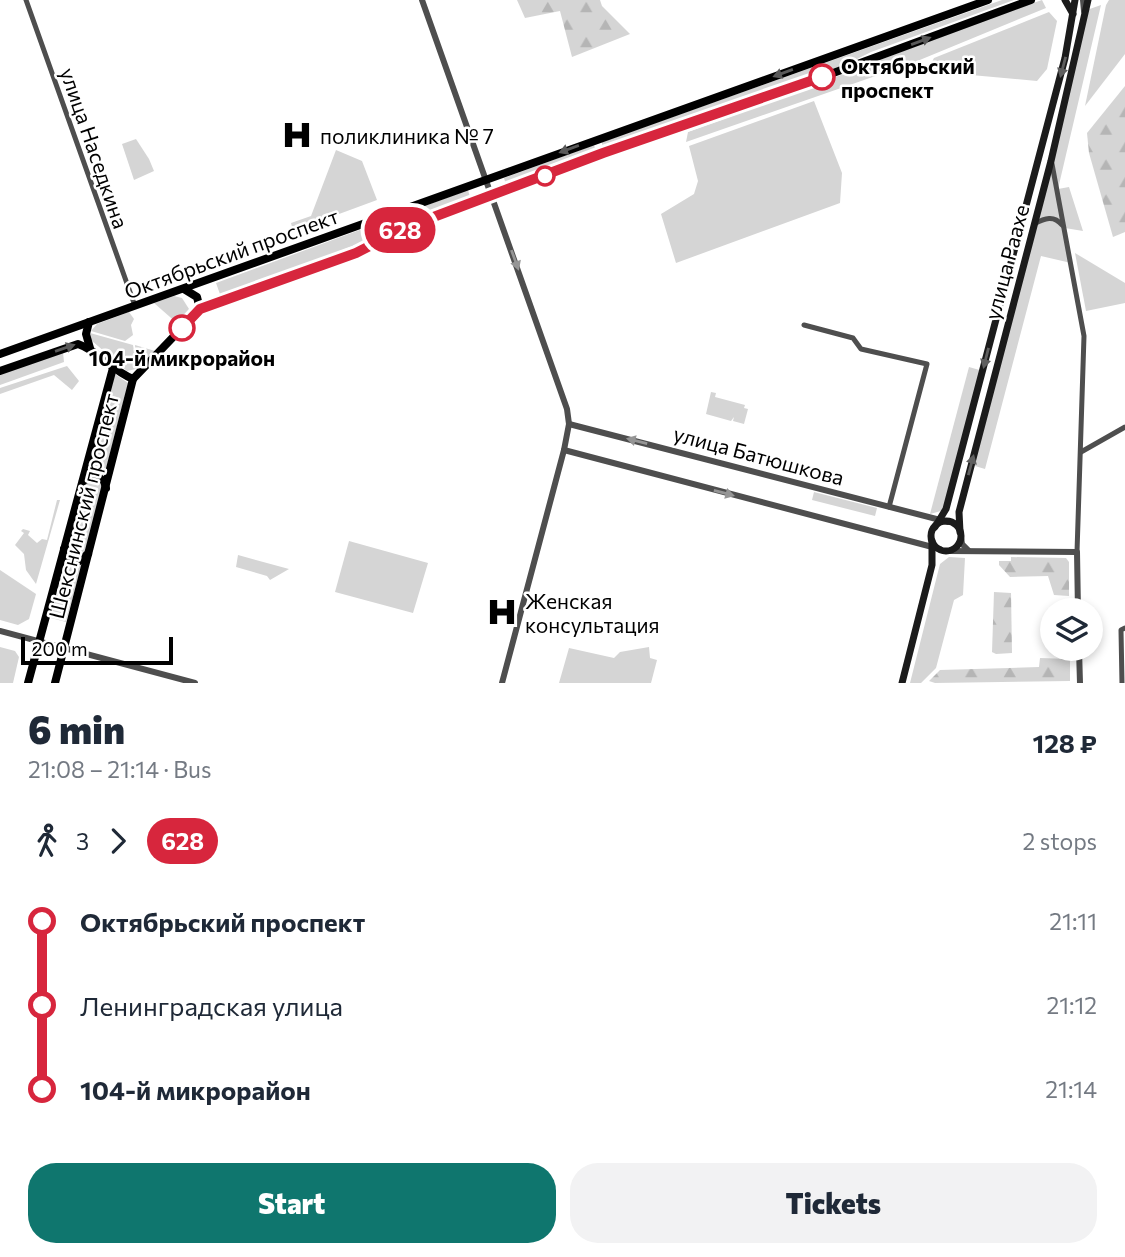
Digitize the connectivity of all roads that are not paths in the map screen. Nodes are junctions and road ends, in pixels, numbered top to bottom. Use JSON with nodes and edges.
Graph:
{"nodes":[{"id":1,"x":26,"y":0,"type":"edge"},
{"id":2,"x":422,"y":0,"type":"edge"},
{"id":3,"x":988,"y":0,"type":"edge"},
{"id":4,"x":1031,"y":0,"type":"edge"},
{"id":5,"x":1037,"y":0,"type":"edge"},
{"id":6,"x":1065,"y":0,"type":"edge"},
{"id":7,"x":1075,"y":0,"type":"edge"},
{"id":8,"x":1086,"y":0,"type":"edge"},
{"id":9,"x":1073,"y":15,"type":"junction"},
{"id":10,"x":987,"y":17,"type":"junction"},
{"id":11,"x":599,"y":139,"type":"junction"},
{"id":12,"x":603,"y":153,"type":"junction"},
{"id":13,"x":1051,"y":161,"type":"junction"},
{"id":14,"x":486,"y":179,"type":"junction"},
{"id":15,"x":492,"y":195,"type":"junction"},
{"id":16,"x":1034,"y":224,"type":"junction"},
{"id":17,"x":1064,"y":228,"type":"junction"},
{"id":18,"x":184,"y":289,"type":"junction"},
{"id":19,"x":135,"y":306,"type":"junction"},
{"id":20,"x":200,"y":309,"type":"junction"},
{"id":21,"x":89,"y":322,"type":"junction"},
{"id":22,"x":804,"y":325,"type":"dead end"},
{"id":23,"x":90,"y":348,"type":"junction"},
{"id":24,"x":0,"y":354,"type":"edge"},
{"id":25,"x":113,"y":368,"type":"junction"},
{"id":26,"x":0,"y":370,"type":"edge"},
{"id":27,"x":133,"y":379,"type":"junction"},
{"id":28,"x":569,"y":424,"type":"junction"},
{"id":29,"x":1125,"y":427,"type":"edge"},
{"id":30,"x":564,"y":450,"type":"junction"},
{"id":31,"x":1081,"y":452,"type":"junction"},
{"id":32,"x":82,"y":481,"type":"junction"},
{"id":33,"x":106,"y":488,"type":"junction"},
{"id":34,"x":888,"y":508,"type":"junction"},
{"id":35,"x":941,"y":523,"type":"junction"},
{"id":36,"x":960,"y":535,"type":"junction"},
{"id":37,"x":938,"y":547,"type":"junction"},
{"id":38,"x":64,"y":548,"type":"junction"},
{"id":39,"x":968,"y":550,"type":"junction"},
{"id":40,"x":1077,"y":552,"type":"junction"},
{"id":41,"x":88,"y":554,"type":"junction"},
{"id":42,"x":932,"y":565,"type":"junction"},
{"id":43,"x":1078,"y":598,"type":"edge"},
{"id":44,"x":1125,"y":628,"type":"edge"},
{"id":45,"x":0,"y":631,"type":"edge"},
{"id":46,"x":39,"y":642,"type":"junction"},
{"id":47,"x":64,"y":649,"type":"junction"},
{"id":48,"x":1079,"y":661,"type":"edge"},
{"id":49,"x":28,"y":683,"type":"edge"},
{"id":50,"x":55,"y":683,"type":"edge"},
{"id":51,"x":195,"y":683,"type":"edge"},
{"id":52,"x":502,"y":683,"type":"edge"},
{"id":53,"x":902,"y":683,"type":"edge"},
{"id":54,"x":1080,"y":683,"type":"edge"},
{"id":55,"x":1122,"y":683,"type":"edge"}],
"edges":[{"from":1,"to":19,"type":"street","name":"улица Наседкина"},
{"from":2,"to":14,"type":"street"},
{"from":3,"to":11,"type":"main road","name":"Октябрьский проспект","one_way":true},
{"from":4,"to":10,"type":"main road","name":"Октябрьский проспект"},
{"from":5,"to":10,"type":"main road"},
{"from":6,"to":9,"type":"main road"},
{"from":7,"to":9,"type":"main road","name":"улица Раахе"},
{"from":8,"to":13,"type":"main road","name":"улица Раахе"},
{"from":9,"to":35,"type":"main road","name":"улица Раахе","one_way":true},
{"from":12,"to":10,"type":"main road","name":"Октябрьский проспект","one_way":true},
{"from":11,"to":12,"type":"main road"},
{"from":11,"to":14,"type":"main road","name":"Октябрьский проспект","one_way":true},
{"from":12,"to":15,"type":"main road","name":"Октябрьский проспект"},
{"from":13,"to":16,"type":"main road","name":"улица Раахе"},
{"from":13,"to":17,"type":"street"},
{"from":14,"to":15,"type":"street"},
{"from":14,"to":18,"type":"main road","name":"Октябрьский проспект"},
{"from":15,"to":20,"type":"main road","name":"Октябрьский проспект"},
{"from":15,"to":28,"type":"street","one_way":true},
{"from":16,"to":17,"type":"street"},
{"from":36,"to":16,"type":"main road","name":"улица Раахе","one_way":true},
{"from":17,"to":31,"type":"street"},
{"from":18,"to":19,"type":"main road","name":"Октябрьский проспект"},
{"from":18,"to":20,"type":"main road"},
{"from":19,"to":21,"type":"main road","name":"Октябрьский проспект"},
{"from":20,"to":27,"type":"main road","name":"Октябрьский проспект"},
{"from":21,"to":23,"type":"main road"},
{"from":21,"to":24,"type":"main road","name":"Октябрьский проспект"},
{"from":22,"to":34,"type":"street"},
{"from":23,"to":25,"type":"main road"},
{"from":26,"to":23,"type":"main road","one_way":true},
{"from":25,"to":27,"type":"main road"},
{"from":25,"to":32,"type":"main road"},
{"from":27,"to":33,"type":"main road","name":"Шекснинский проспект"},
{"from":28,"to":30,"type":"street"},
{"from":34,"to":28,"type":"street","name":"улица Батюшкова","one_way":true},
{"from":29,"to":31,"type":"street"},
{"from":30,"to":37,"type":"street","one_way":true},
{"from":30,"to":52,"type":"street"},
{"from":31,"to":40,"type":"street"},
{"from":32,"to":33,"type":"main road"},
{"from":32,"to":38,"type":"main road"},
{"from":33,"to":41,"type":"main road","name":"Шекснинский проспект"},
{"from":34,"to":35,"type":"street","name":"улица Батюшкова"},
{"from":35,"to":36,"type":"main road"},
{"from":35,"to":37,"type":"main road","name":"улица Раахе"},
{"from":36,"to":37,"type":"main road"},
{"from":36,"to":39,"type":"street"},
{"from":37,"to":39,"type":"street"},
{"from":37,"to":42,"type":"main road","name":"улица Раахе"},
{"from":37,"to":42,"type":"main road"},
{"from":38,"to":41,"type":"main road"},
{"from":38,"to":46,"type":"main road"},
{"from":39,"to":40,"type":"street"},
{"from":40,"to":43,"type":"street"},
{"from":41,"to":47,"type":"main road","name":"Шекснинский проспект"},
{"from":42,"to":53,"type":"main road"},
{"from":44,"to":55,"type":"street"},
{"from":45,"to":46,"type":"street"},
{"from":46,"to":47,"type":"street"},
{"from":46,"to":49,"type":"main road"},
{"from":47,"to":50,"type":"main road","name":"Шекснинский проспект"},
{"from":47,"to":51,"type":"street"},
{"from":48,"to":54,"type":"street"}]}
